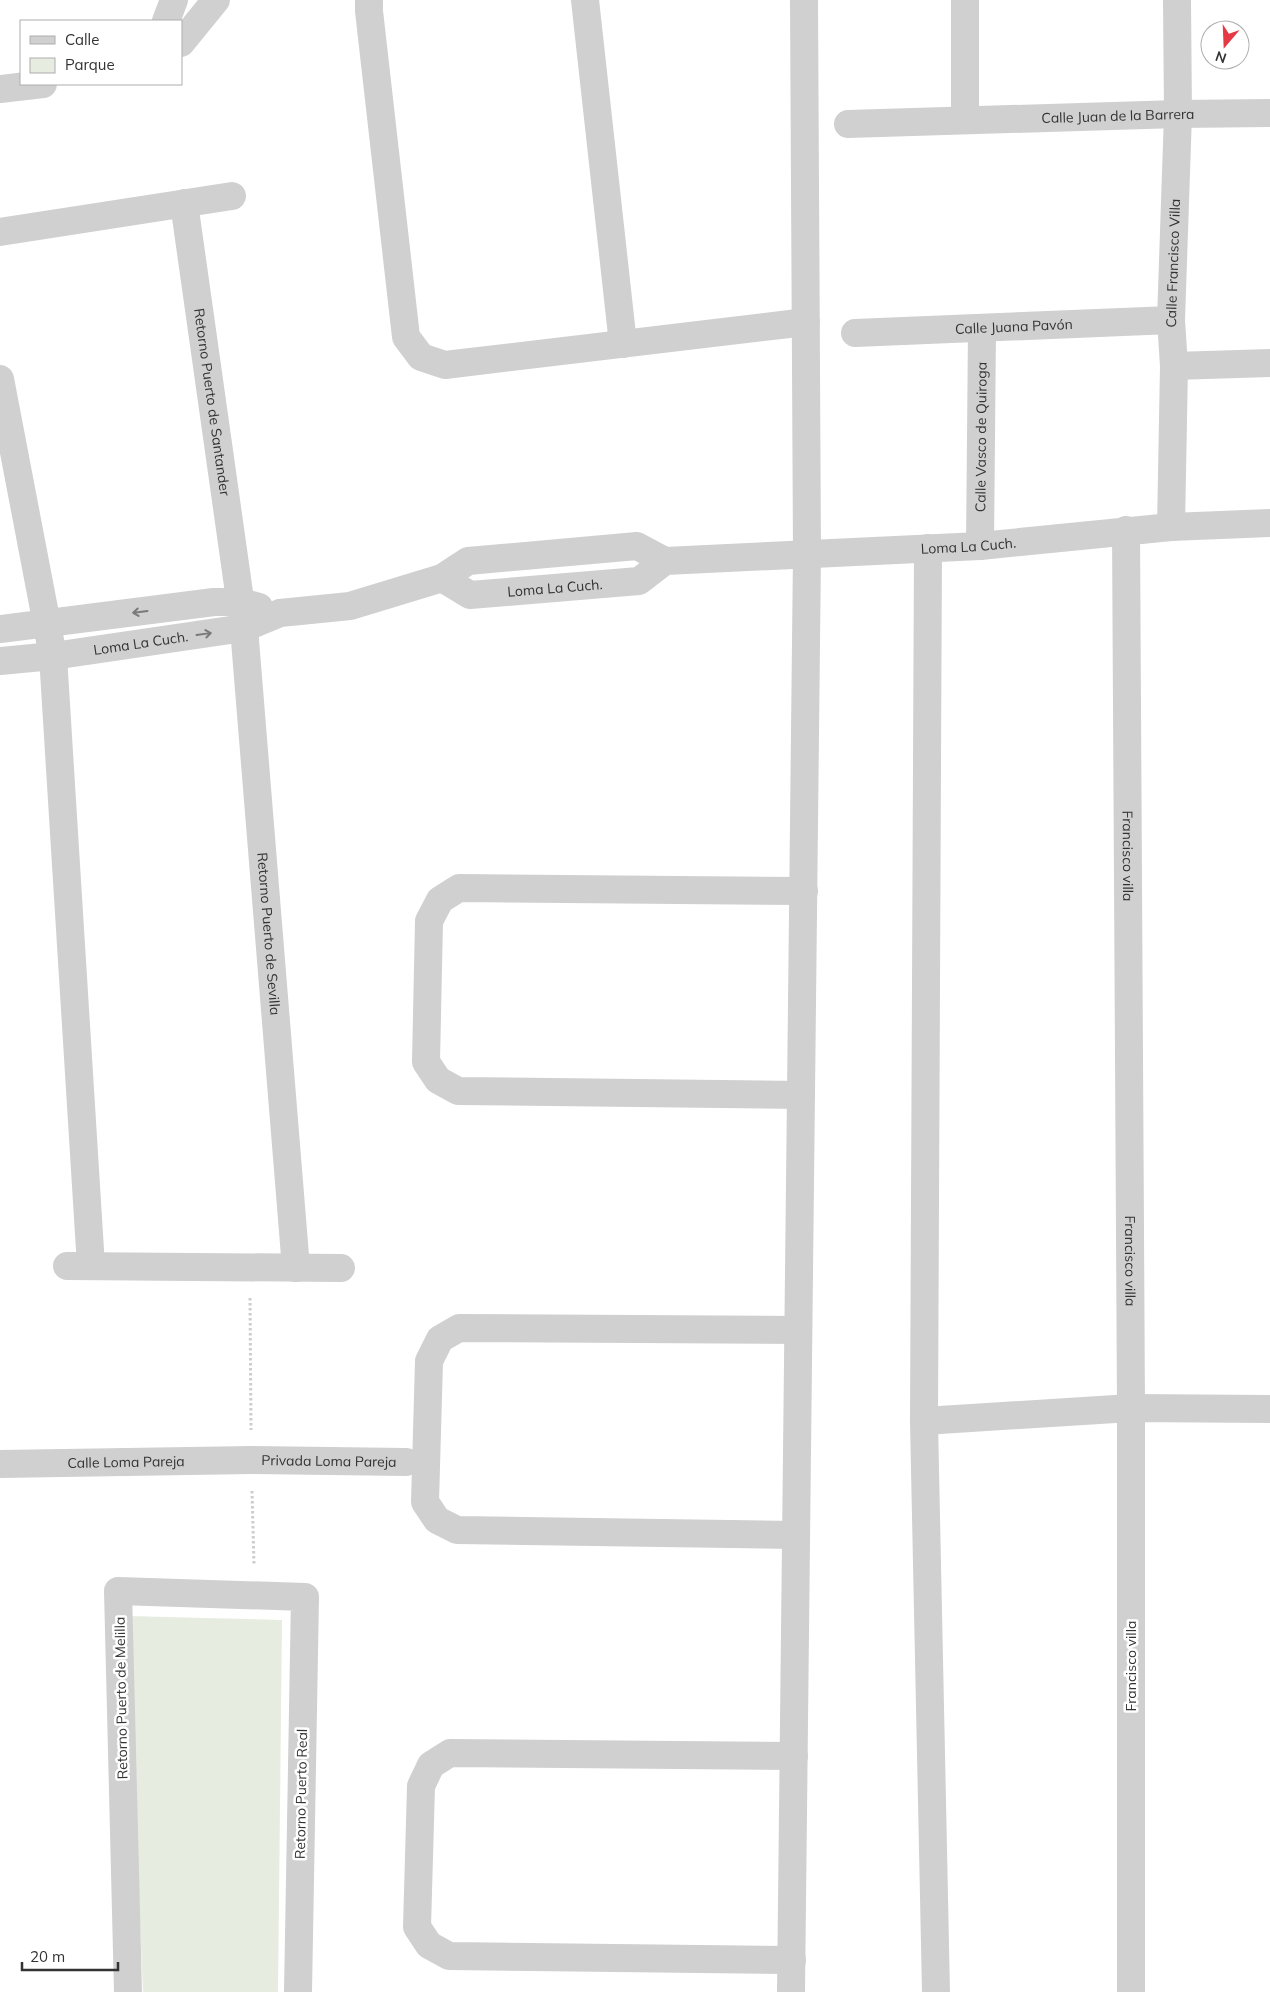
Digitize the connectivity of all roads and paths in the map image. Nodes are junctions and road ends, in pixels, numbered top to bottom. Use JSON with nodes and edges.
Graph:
{"nodes":[{"id":1,"x":174,"y":0,"type":"edge"},
{"id":2,"x":216,"y":0,"type":"edge"},
{"id":3,"x":369,"y":0,"type":"edge"},
{"id":4,"x":585,"y":0,"type":"edge"},
{"id":5,"x":804,"y":0,"type":"edge"},
{"id":6,"x":965,"y":0,"type":"edge"},
{"id":7,"x":1177,"y":0,"type":"edge"},
{"id":8,"x":166,"y":20,"type":"edge"},
{"id":9,"x":182,"y":42,"type":"edge"},
{"id":10,"x":34,"y":85,"type":"edge"},
{"id":11,"x":0,"y":89,"type":"edge"},
{"id":12,"x":1270,"y":113,"type":"edge"},
{"id":13,"x":1178,"y":114,"type":"junction"},
{"id":14,"x":965,"y":120,"type":"junction"},
{"id":15,"x":848,"y":124,"type":"dead end"},
{"id":16,"x":232,"y":196,"type":"dead end"},
{"id":17,"x":184,"y":203,"type":"junction"},
{"id":18,"x":0,"y":232,"type":"edge"},
{"id":19,"x":1172,"y":320,"type":"junction"},
{"id":20,"x":806,"y":322,"type":"junction"},
{"id":21,"x":982,"y":329,"type":"junction"},
{"id":22,"x":855,"y":333,"type":"dead end"},
{"id":23,"x":623,"y":344,"type":"junction"},
{"id":24,"x":1270,"y":362,"type":"edge"},
{"id":25,"x":1174,"y":366,"type":"junction"},
{"id":26,"x":0,"y":379,"type":"edge"},
{"id":27,"x":1270,"y":523,"type":"edge"},
{"id":28,"x":1171,"y":527,"type":"junction"},
{"id":29,"x":1126,"y":530,"type":"junction"},
{"id":30,"x":980,"y":546,"type":"junction"},
{"id":31,"x":928,"y":548,"type":"junction"},
{"id":32,"x":807,"y":553,"type":"junction"},
{"id":33,"x":241,"y":602,"type":"junction"},
{"id":34,"x":280,"y":613,"type":"junction"},
{"id":35,"x":45,"y":624,"type":"junction"},
{"id":36,"x":244,"y":628,"type":"junction"},
{"id":37,"x":0,"y":629,"type":"edge"},
{"id":38,"x":53,"y":656,"type":"junction"},
{"id":39,"x":0,"y":661,"type":"edge"},
{"id":40,"x":804,"y":891,"type":"junction"},
{"id":41,"x":801,"y":1095,"type":"junction"},
{"id":42,"x":296,"y":1268,"type":"junction"},
{"id":43,"x":341,"y":1268,"type":"dead end"},
{"id":44,"x":798,"y":1330,"type":"junction"},
{"id":45,"x":1131,"y":1408,"type":"junction"},
{"id":46,"x":1270,"y":1409,"type":"edge"},
{"id":47,"x":924,"y":1421,"type":"junction"},
{"id":48,"x":252,"y":1460,"type":"joint"},
{"id":49,"x":406,"y":1462,"type":"dead end"},
{"id":50,"x":0,"y":1464,"type":"edge"},
{"id":51,"x":796,"y":1535,"type":"junction"},
{"id":52,"x":305,"y":1597,"type":"joint"},
{"id":53,"x":794,"y":1756,"type":"junction"},
{"id":54,"x":792,"y":1960,"type":"junction"},
{"id":55,"x":128,"y":1992,"type":"edge"},
{"id":56,"x":298,"y":1992,"type":"edge"},
{"id":57,"x":791,"y":1992,"type":"edge"},
{"id":58,"x":936,"y":1992,"type":"edge"},
{"id":59,"x":1131,"y":1992,"type":"edge"}],
"edges":[{"from":1,"to":8,"type":"street"},
{"from":2,"to":9,"type":"street"},
{"from":3,"to":23,"type":"street"},
{"from":4,"to":23,"type":"street"},
{"from":5,"to":20,"type":"street"},
{"from":6,"to":14,"type":"street"},
{"from":7,"to":13,"type":"street","name":"Calle Francisco Villa"},
{"from":10,"to":11,"type":"street"},
{"from":12,"to":13,"type":"street","name":"Calle Juan de la Barrera"},
{"from":13,"to":14,"type":"street","name":"Calle Juan de la Barrera"},
{"from":13,"to":19,"type":"street","name":"Calle Francisco Villa"},
{"from":14,"to":15,"type":"street","name":"Calle Juan de la Barrera"},
{"from":16,"to":17,"type":"street"},
{"from":17,"to":18,"type":"street"},
{"from":17,"to":33,"type":"street","name":"Retorno Puerto de Santander"},
{"from":19,"to":21,"type":"street","name":"Calle Juana Pavón"},
{"from":19,"to":25,"type":"street","name":"Calle Francisco Villa"},
{"from":20,"to":23,"type":"street"},
{"from":20,"to":32,"type":"street"},
{"from":21,"to":22,"type":"street","name":"Calle Juana Pavón"},
{"from":21,"to":30,"type":"street","name":"Calle Vasco de Quiroga"},
{"from":24,"to":25,"type":"street"},
{"from":25,"to":28,"type":"street","name":"Calle Francisco Villa"},
{"from":26,"to":35,"type":"street"},
{"from":27,"to":28,"type":"street","name":"Loma La Cuch."},
{"from":28,"to":29,"type":"street","name":"Loma La Cuch."},
{"from":29,"to":30,"type":"street","name":"Loma La Cuch."},
{"from":29,"to":45,"type":"street","name":"Francisco villa"},
{"from":30,"to":31,"type":"street","name":"Loma La Cuch."},
{"from":31,"to":32,"type":"street","name":"Loma La Cuch."},
{"from":31,"to":47,"type":"street"},
{"from":32,"to":34,"type":"street","name":"Loma La Cuch."},
{"from":32,"to":40,"type":"street"},
{"from":33,"to":34,"type":"street","name":"Loma La Cuch."},
{"from":33,"to":35,"type":"street","name":"Loma La Cuch.","one_way":true},
{"from":33,"to":36,"type":"street","name":"Retorno Puerto de Sevilla"},
{"from":34,"to":36,"type":"street","name":"Loma La Cuch."},
{"from":35,"to":37,"type":"street","name":"Loma La Cuch."},
{"from":35,"to":38,"type":"street"},
{"from":38,"to":36,"type":"street","name":"Loma La Cuch.","one_way":true},
{"from":36,"to":42,"type":"street","name":"Retorno Puerto de Sevilla"},
{"from":38,"to":39,"type":"street","name":"Loma La Cuch."},
{"from":38,"to":42,"type":"street"},
{"from":40,"to":41,"type":"street"},
{"from":40,"to":41,"type":"street"},
{"from":41,"to":44,"type":"street"},
{"from":42,"to":43,"type":"street"},
{"from":44,"to":51,"type":"street"},
{"from":44,"to":51,"type":"street"},
{"from":45,"to":46,"type":"street"},
{"from":45,"to":47,"type":"street"},
{"from":45,"to":59,"type":"street","name":"Francisco villa"},
{"from":47,"to":58,"type":"street"},
{"from":48,"to":49,"type":"street","name":"Privada Loma Pareja"},
{"from":48,"to":50,"type":"street","name":"Calle Loma Pareja"},
{"from":51,"to":53,"type":"street"},
{"from":52,"to":55,"type":"street","name":"Retorno Puerto de Melilla"},
{"from":52,"to":56,"type":"street","name":"Retorno Puerto Real"},
{"from":53,"to":54,"type":"street"},
{"from":53,"to":54,"type":"street"},
{"from":54,"to":57,"type":"street"}]}
